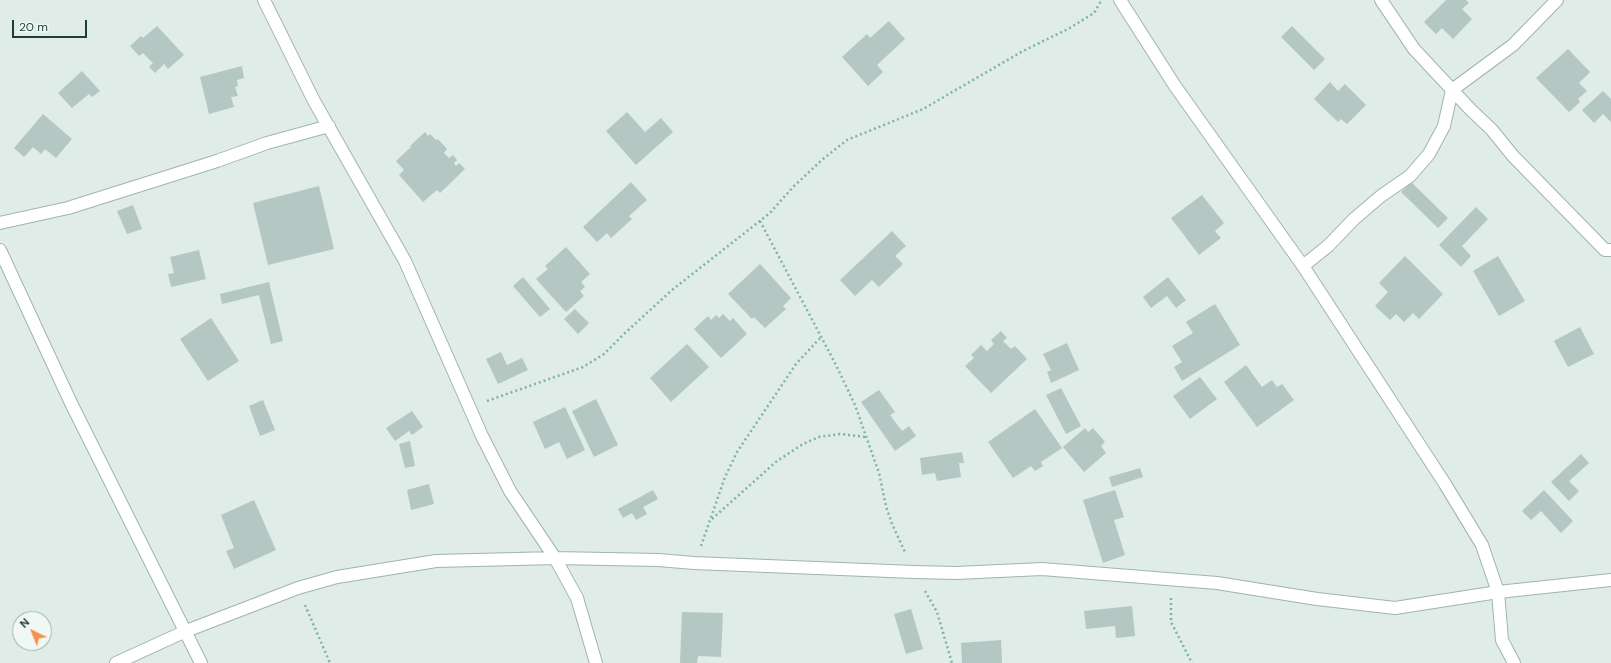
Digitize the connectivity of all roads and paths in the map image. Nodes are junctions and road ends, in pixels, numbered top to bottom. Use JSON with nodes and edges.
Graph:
{"nodes":[{"id":1,"x":264,"y":0,"type":"edge"},
{"id":2,"x":1102,"y":0,"type":"edge"},
{"id":3,"x":1120,"y":0,"type":"edge"},
{"id":4,"x":1381,"y":0,"type":"edge"},
{"id":5,"x":1558,"y":0,"type":"edge"},
{"id":6,"x":1452,"y":90,"type":"junction"},
{"id":7,"x":329,"y":126,"type":"junction"},
{"id":8,"x":760,"y":221,"type":"junction"},
{"id":9,"x":0,"y":223,"type":"edge"},
{"id":10,"x":0,"y":250,"type":"edge"},
{"id":11,"x":1611,"y":250,"type":"edge"},
{"id":12,"x":1303,"y":266,"type":"junction"},
{"id":13,"x":821,"y":337,"type":"junction"},
{"id":14,"x":470,"y":408,"type":"junction"},
{"id":15,"x":866,"y":436,"type":"junction"},
{"id":16,"x":712,"y":519,"type":"junction"},
{"id":17,"x":555,"y":558,"type":"junction"},
{"id":18,"x":694,"y":563,"type":"junction"},
{"id":19,"x":914,"y":572,"type":"junction"},
{"id":20,"x":1175,"y":580,"type":"junction"},
{"id":21,"x":1611,"y":580,"type":"edge"},
{"id":22,"x":298,"y":588,"type":"junction"},
{"id":23,"x":1498,"y":592,"type":"junction"},
{"id":24,"x":186,"y":631,"type":"junction"},
{"id":25,"x":116,"y":663,"type":"edge"},
{"id":26,"x":201,"y":663,"type":"edge"},
{"id":27,"x":330,"y":663,"type":"edge"},
{"id":28,"x":596,"y":663,"type":"edge"},
{"id":29,"x":952,"y":663,"type":"edge"},
{"id":30,"x":1192,"y":663,"type":"edge"},
{"id":31,"x":1514,"y":663,"type":"edge"}],
"edges":[{"from":1,"to":7,"type":"street"},
{"from":2,"to":8,"type":"path"},
{"from":3,"to":12,"type":"street"},
{"from":4,"to":6,"type":"street"},
{"from":5,"to":6,"type":"street"},
{"from":6,"to":11,"type":"street"},
{"from":6,"to":12,"type":"street"},
{"from":7,"to":9,"type":"street"},
{"from":7,"to":14,"type":"street"},
{"from":8,"to":13,"type":"path"},
{"from":8,"to":14,"type":"path"},
{"from":10,"to":24,"type":"street"},
{"from":12,"to":23,"type":"street"},
{"from":13,"to":15,"type":"path"},
{"from":13,"to":16,"type":"path"},
{"from":14,"to":17,"type":"street"},
{"from":15,"to":16,"type":"path"},
{"from":15,"to":19,"type":"path"},
{"from":16,"to":18,"type":"path"},
{"from":17,"to":18,"type":"street"},
{"from":17,"to":22,"type":"street"},
{"from":17,"to":28,"type":"street"},
{"from":18,"to":19,"type":"street"},
{"from":19,"to":20,"type":"street"},
{"from":19,"to":29,"type":"path"},
{"from":20,"to":23,"type":"street"},
{"from":20,"to":30,"type":"path"},
{"from":21,"to":23,"type":"street"},
{"from":22,"to":24,"type":"street"},
{"from":22,"to":27,"type":"path"},
{"from":23,"to":31,"type":"street"},
{"from":24,"to":25,"type":"street"},
{"from":24,"to":26,"type":"street"}]}
